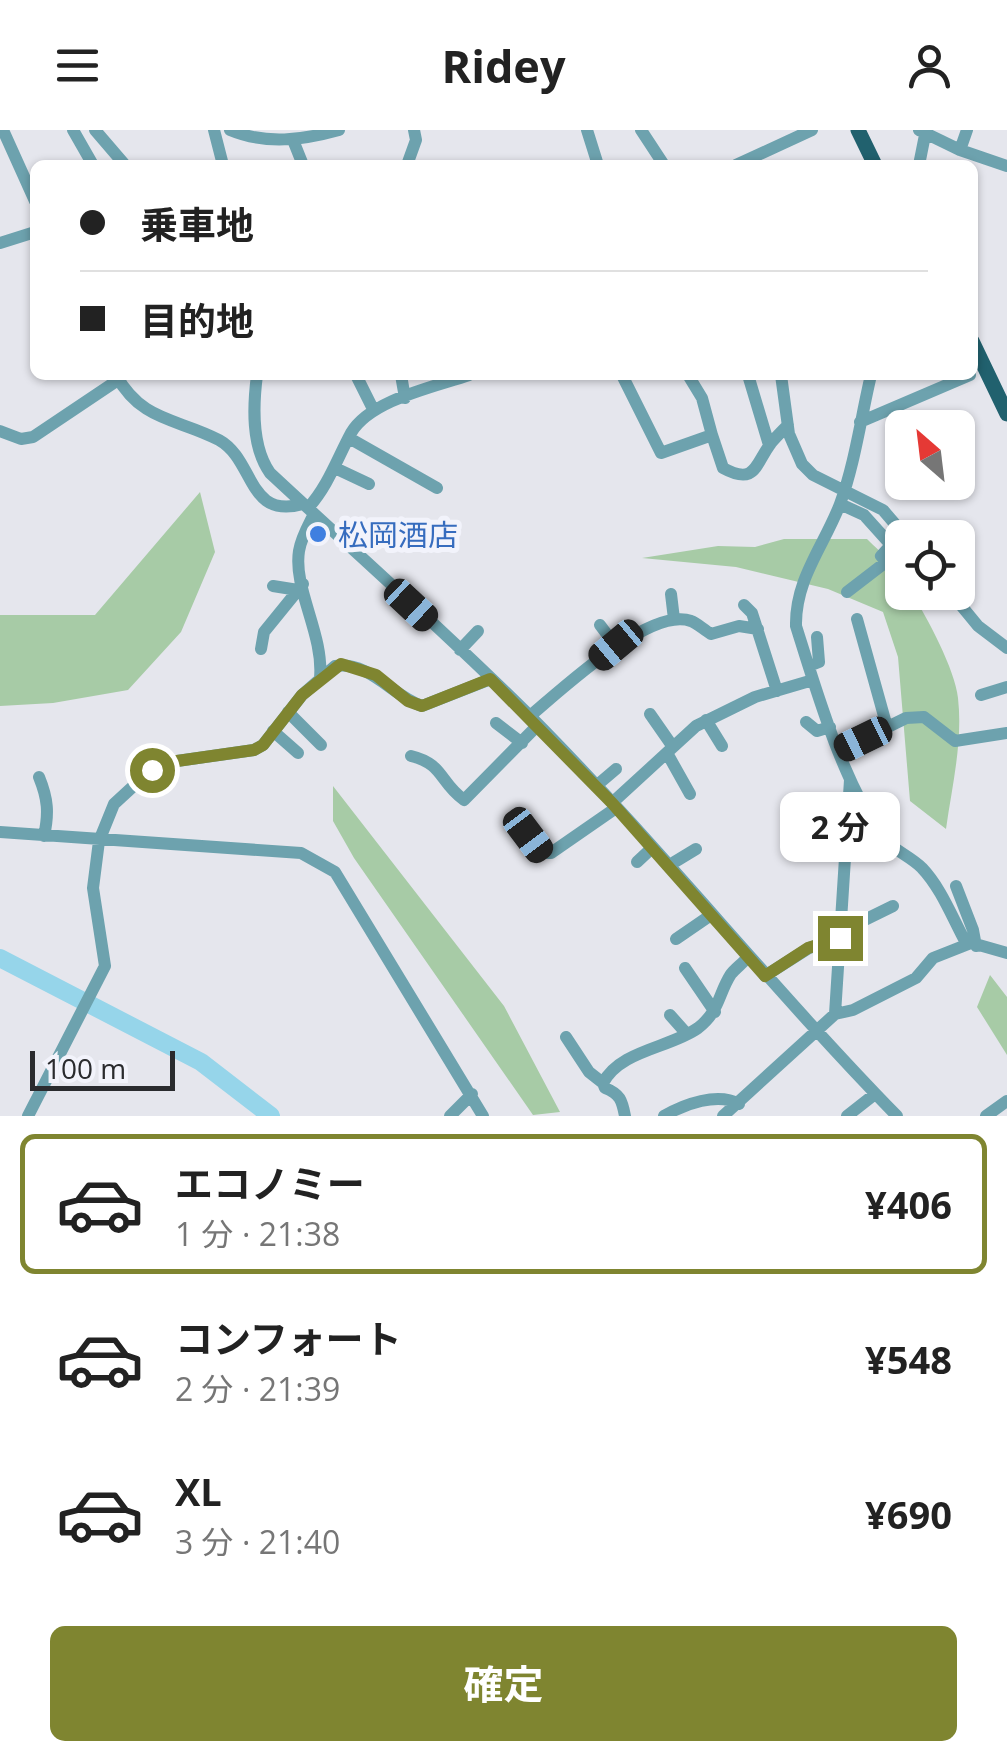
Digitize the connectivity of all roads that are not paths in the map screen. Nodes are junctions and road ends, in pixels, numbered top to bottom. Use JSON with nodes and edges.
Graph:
{"nodes":[{"id":1,"x":3,"y":130,"type":"edge"},
{"id":2,"x":74,"y":130,"type":"edge"},
{"id":3,"x":94,"y":130,"type":"edge"},
{"id":4,"x":214,"y":130,"type":"edge"},
{"id":5,"x":230,"y":130,"type":"edge"},
{"id":6,"x":340,"y":130,"type":"edge"},
{"id":7,"x":414,"y":130,"type":"edge"},
{"id":8,"x":586,"y":130,"type":"edge"},
{"id":9,"x":642,"y":130,"type":"edge"},
{"id":10,"x":812,"y":130,"type":"edge"},
{"id":11,"x":858,"y":130,"type":"edge"},
{"id":12,"x":967,"y":130,"type":"edge"},
{"id":13,"x":924,"y":131,"type":"edge"},
{"id":14,"x":293,"y":140,"type":"junction"},
{"id":15,"x":962,"y":156,"type":"edge"},
{"id":16,"x":89,"y":160,"type":"edge"},
{"id":17,"x":121,"y":160,"type":"edge"},
{"id":18,"x":222,"y":160,"type":"edge"},
{"id":19,"x":301,"y":160,"type":"edge"},
{"id":20,"x":408,"y":160,"type":"edge"},
{"id":21,"x":596,"y":160,"type":"edge"},
{"id":22,"x":661,"y":160,"type":"edge"},
{"id":23,"x":747,"y":160,"type":"edge"},
{"id":24,"x":872,"y":160,"type":"edge"},
{"id":25,"x":920,"y":160,"type":"edge"},
{"id":26,"x":1007,"y":166,"type":"edge"},
{"id":27,"x":30,"y":189,"type":"edge"},
{"id":28,"x":30,"y":234,"type":"edge"},
{"id":29,"x":0,"y":243,"type":"edge"},
{"id":30,"x":978,"y":375,"type":"edge"},
{"id":31,"x":114,"y":380,"type":"edge"},
{"id":32,"x":119,"y":380,"type":"edge"},
{"id":33,"x":256,"y":380,"type":"edge"},
{"id":34,"x":358,"y":380,"type":"edge"},
{"id":35,"x":425,"y":380,"type":"edge"},
{"id":36,"x":624,"y":380,"type":"edge"},
{"id":37,"x":691,"y":380,"type":"edge"},
{"id":38,"x":750,"y":380,"type":"edge"},
{"id":39,"x":782,"y":380,"type":"edge"},
{"id":40,"x":870,"y":380,"type":"edge"},
{"id":41,"x":957,"y":380,"type":"edge"},
{"id":42,"x":399,"y":383,"type":"edge"},
{"id":43,"x":373,"y":409,"type":"junction"},
{"id":44,"x":1007,"y":414,"type":"edge"},
{"id":45,"x":860,"y":422,"type":"junction"},
{"id":46,"x":788,"y":425,"type":"junction"},
{"id":47,"x":0,"y":431,"type":"edge"},
{"id":48,"x":712,"y":435,"type":"junction"},
{"id":49,"x":349,"y":438,"type":"junction"},
{"id":50,"x":769,"y":445,"type":"junction"},
{"id":51,"x":335,"y":468,"type":"junction"},
{"id":52,"x":369,"y":484,"type":"dead end"},
{"id":53,"x":437,"y":488,"type":"dead end"},
{"id":54,"x":842,"y":498,"type":"junction"},
{"id":55,"x":308,"y":509,"type":"junction"},
{"id":56,"x":891,"y":520,"type":"edge"},
{"id":57,"x":273,"y":586,"type":"dead end"},
{"id":58,"x":301,"y":587,"type":"junction"},
{"id":59,"x":846,"y":592,"type":"dead end"},
{"id":60,"x":671,"y":594,"type":"dead end"},
{"id":61,"x":744,"y":605,"type":"dead end"},
{"id":62,"x":965,"y":610,"type":"edge"},
{"id":63,"x":674,"y":619,"type":"junction"},
{"id":64,"x":857,"y":620,"type":"dead end"},
{"id":65,"x":600,"y":626,"type":"dead end"},
{"id":66,"x":758,"y":630,"type":"junction"},
{"id":67,"x":478,"y":631,"type":"dead end"},
{"id":68,"x":817,"y":637,"type":"dead end"},
{"id":69,"x":616,"y":645,"type":"junction"},
{"id":70,"x":1007,"y":648,"type":"edge"},
{"id":71,"x":261,"y":649,"type":"dead end"},
{"id":72,"x":460,"y":650,"type":"junction"},
{"id":73,"x":811,"y":673,"type":"junction"},
{"id":74,"x":320,"y":678,"type":"junction"},
{"id":75,"x":490,"y":679,"type":"junction"},
{"id":76,"x":777,"y":691,"type":"junction"},
{"id":77,"x":1005,"y":693,"type":"edge"},
{"id":78,"x":980,"y":695,"type":"dead end"},
{"id":79,"x":288,"y":712,"type":"junction"},
{"id":80,"x":650,"y":714,"type":"dead end"},
{"id":81,"x":534,"y":720,"type":"junction"},
{"id":82,"x":706,"y":720,"type":"junction"},
{"id":83,"x":806,"y":722,"type":"dead end"},
{"id":84,"x":496,"y":723,"type":"dead end"},
{"id":85,"x":830,"y":726,"type":"junction"},
{"id":86,"x":888,"y":728,"type":"junction"},
{"id":87,"x":273,"y":731,"type":"junction"},
{"id":88,"x":1007,"y":733,"type":"edge"},
{"id":89,"x":522,"y":742,"type":"junction"},
{"id":90,"x":321,"y":746,"type":"dead end"},
{"id":91,"x":722,"y":746,"type":"dead end"},
{"id":92,"x":670,"y":750,"type":"junction"},
{"id":93,"x":839,"y":751,"type":"junction"},
{"id":94,"x":298,"y":754,"type":"dead end"},
{"id":95,"x":411,"y":756,"type":"dead end"},
{"id":96,"x":616,"y":769,"type":"dead end"},
{"id":97,"x":39,"y":777,"type":"dead end"},
{"id":98,"x":850,"y":780,"type":"junction"},
{"id":99,"x":596,"y":786,"type":"junction"},
{"id":100,"x":690,"y":794,"type":"dead end"},
{"id":101,"x":614,"y":805,"type":"junction"},
{"id":102,"x":514,"y":817,"type":"dead end"},
{"id":103,"x":0,"y":832,"type":"edge"},
{"id":104,"x":44,"y":836,"type":"junction"},
{"id":105,"x":99,"y":840,"type":"junction"},
{"id":106,"x":652,"y":848,"type":"junction"},
{"id":107,"x":696,"y":849,"type":"dead end"},
{"id":108,"x":637,"y":862,"type":"dead end"},
{"id":109,"x":668,"y":866,"type":"junction"},
{"id":110,"x":956,"y":886,"type":"dead end"},
{"id":111,"x":893,"y":906,"type":"dead end"},
{"id":112,"x":711,"y":915,"type":"junction"},
{"id":113,"x":840,"y":935,"type":"junction"},
{"id":114,"x":676,"y":939,"type":"dead end"},
{"id":115,"x":973,"y":944,"type":"junction"},
{"id":116,"x":1007,"y":953,"type":"edge"},
{"id":117,"x":748,"y":957,"type":"junction"},
{"id":118,"x":685,"y":968,"type":"dead end"},
{"id":119,"x":765,"y":976,"type":"junction"},
{"id":120,"x":715,"y":1012,"type":"junction"},
{"id":121,"x":834,"y":1014,"type":"junction"},
{"id":122,"x":670,"y":1015,"type":"dead end"},
{"id":123,"x":814,"y":1031,"type":"junction"},
{"id":124,"x":686,"y":1033,"type":"junction"},
{"id":125,"x":566,"y":1037,"type":"dead end"},
{"id":126,"x":602,"y":1083,"type":"junction"},
{"id":127,"x":472,"y":1094,"type":"junction"},
{"id":128,"x":875,"y":1094,"type":"junction"},
{"id":129,"x":1007,"y":1101,"type":"edge"},
{"id":130,"x":739,"y":1104,"type":"junction"},
{"id":131,"x":28,"y":1116,"type":"edge"},
{"id":132,"x":450,"y":1116,"type":"edge"},
{"id":133,"x":483,"y":1116,"type":"edge"},
{"id":134,"x":626,"y":1116,"type":"edge"},
{"id":135,"x":664,"y":1116,"type":"edge"},
{"id":136,"x":723,"y":1116,"type":"edge"},
{"id":137,"x":847,"y":1116,"type":"edge"},
{"id":138,"x":897,"y":1116,"type":"edge"},
{"id":139,"x":986,"y":1116,"type":"edge"}],
"edges":[{"from":1,"to":27,"type":"street"},
{"from":2,"to":16,"type":"street"},
{"from":3,"to":17,"type":"street"},
{"from":4,"to":18,"type":"street"},
{"from":5,"to":14,"type":"street"},
{"from":6,"to":14,"type":"street"},
{"from":7,"to":20,"type":"street"},
{"from":8,"to":21,"type":"street"},
{"from":9,"to":22,"type":"street"},
{"from":10,"to":23,"type":"street"},
{"from":11,"to":24,"type":"main road"},
{"from":12,"to":15,"type":"street"},
{"from":13,"to":15,"type":"street"},
{"from":13,"to":25,"type":"street"},
{"from":14,"to":19,"type":"street"},
{"from":15,"to":26,"type":"street"},
{"from":28,"to":29,"type":"street"},
{"from":30,"to":44,"type":"main road"},
{"from":31,"to":47,"type":"street"},
{"from":32,"to":55,"type":"street"},
{"from":33,"to":55,"type":"street"},
{"from":34,"to":43,"type":"street"},
{"from":35,"to":42,"type":"street"},
{"from":36,"to":48,"type":"street"},
{"from":37,"to":48,"type":"street"},
{"from":38,"to":50,"type":"street"},
{"from":39,"to":46,"type":"street"},
{"from":40,"to":45,"type":"street"},
{"from":41,"to":45,"type":"street"},
{"from":42,"to":43,"type":"street"},
{"from":43,"to":49,"type":"street"},
{"from":45,"to":54,"type":"street"},
{"from":46,"to":50,"type":"street"},
{"from":46,"to":54,"type":"street"},
{"from":48,"to":50,"type":"street"},
{"from":49,"to":51,"type":"street"},
{"from":49,"to":53,"type":"street"},
{"from":51,"to":52,"type":"street"},
{"from":51,"to":55,"type":"street"},
{"from":54,"to":56,"type":"street"},
{"from":54,"to":59,"type":"street"},
{"from":54,"to":73,"type":"street"},
{"from":55,"to":58,"type":"street"},
{"from":55,"to":72,"type":"street"},
{"from":57,"to":58,"type":"street"},
{"from":58,"to":71,"type":"street"},
{"from":58,"to":74,"type":"street"},
{"from":60,"to":63,"type":"street"},
{"from":61,"to":66,"type":"street"},
{"from":62,"to":70,"type":"street"},
{"from":63,"to":66,"type":"street"},
{"from":63,"to":69,"type":"street"},
{"from":64,"to":86,"type":"street"},
{"from":65,"to":69,"type":"street"},
{"from":66,"to":76,"type":"street"},
{"from":67,"to":72,"type":"street"},
{"from":68,"to":73,"type":"street"},
{"from":69,"to":81,"type":"street"},
{"from":72,"to":75,"type":"street"},
{"from":73,"to":76,"type":"street"},
{"from":73,"to":85,"type":"street"},
{"from":74,"to":75,"type":"street"},
{"from":74,"to":79,"type":"street"},
{"from":75,"to":81,"type":"street"},
{"from":76,"to":82,"type":"street"},
{"from":77,"to":78,"type":"street"},
{"from":79,"to":87,"type":"street"},
{"from":79,"to":90,"type":"street"},
{"from":80,"to":92,"type":"street"},
{"from":81,"to":89,"type":"street"},
{"from":81,"to":99,"type":"street"},
{"from":82,"to":91,"type":"street"},
{"from":82,"to":92,"type":"street"},
{"from":83,"to":85,"type":"street"},
{"from":84,"to":89,"type":"street"},
{"from":85,"to":93,"type":"street"},
{"from":86,"to":88,"type":"street"},
{"from":86,"to":93,"type":"street"},
{"from":87,"to":94,"type":"street"},
{"from":87,"to":105,"type":"street"},
{"from":89,"to":95,"type":"street"},
{"from":92,"to":100,"type":"street"},
{"from":92,"to":101,"type":"street"},
{"from":93,"to":98,"type":"street"},
{"from":96,"to":99,"type":"street"},
{"from":97,"to":104,"type":"street"},
{"from":98,"to":113,"type":"street"},
{"from":98,"to":115,"type":"street"},
{"from":99,"to":101,"type":"street"},
{"from":101,"to":102,"type":"street"},
{"from":101,"to":106,"type":"street"},
{"from":103,"to":104,"type":"street"},
{"from":104,"to":105,"type":"street"},
{"from":105,"to":127,"type":"street"},
{"from":105,"to":131,"type":"street"},
{"from":106,"to":108,"type":"street"},
{"from":106,"to":109,"type":"street"},
{"from":107,"to":109,"type":"street"},
{"from":109,"to":112,"type":"street"},
{"from":110,"to":115,"type":"street"},
{"from":111,"to":113,"type":"street"},
{"from":112,"to":114,"type":"street"},
{"from":112,"to":117,"type":"street"},
{"from":113,"to":119,"type":"street"},
{"from":113,"to":121,"type":"street"},
{"from":115,"to":116,"type":"street"},
{"from":115,"to":121,"type":"street"},
{"from":117,"to":119,"type":"street"},
{"from":117,"to":120,"type":"street"},
{"from":118,"to":120,"type":"street"},
{"from":119,"to":123,"type":"street"},
{"from":120,"to":124,"type":"street"},
{"from":121,"to":123,"type":"street"},
{"from":122,"to":124,"type":"street"},
{"from":123,"to":128,"type":"street"},
{"from":123,"to":130,"type":"street"},
{"from":124,"to":126,"type":"street"},
{"from":125,"to":126,"type":"street"},
{"from":126,"to":134,"type":"street"},
{"from":127,"to":132,"type":"street"},
{"from":127,"to":133,"type":"street"},
{"from":128,"to":137,"type":"street"},
{"from":128,"to":138,"type":"street"},
{"from":129,"to":139,"type":"street"},
{"from":130,"to":135,"type":"street"},
{"from":130,"to":136,"type":"street"}]}
